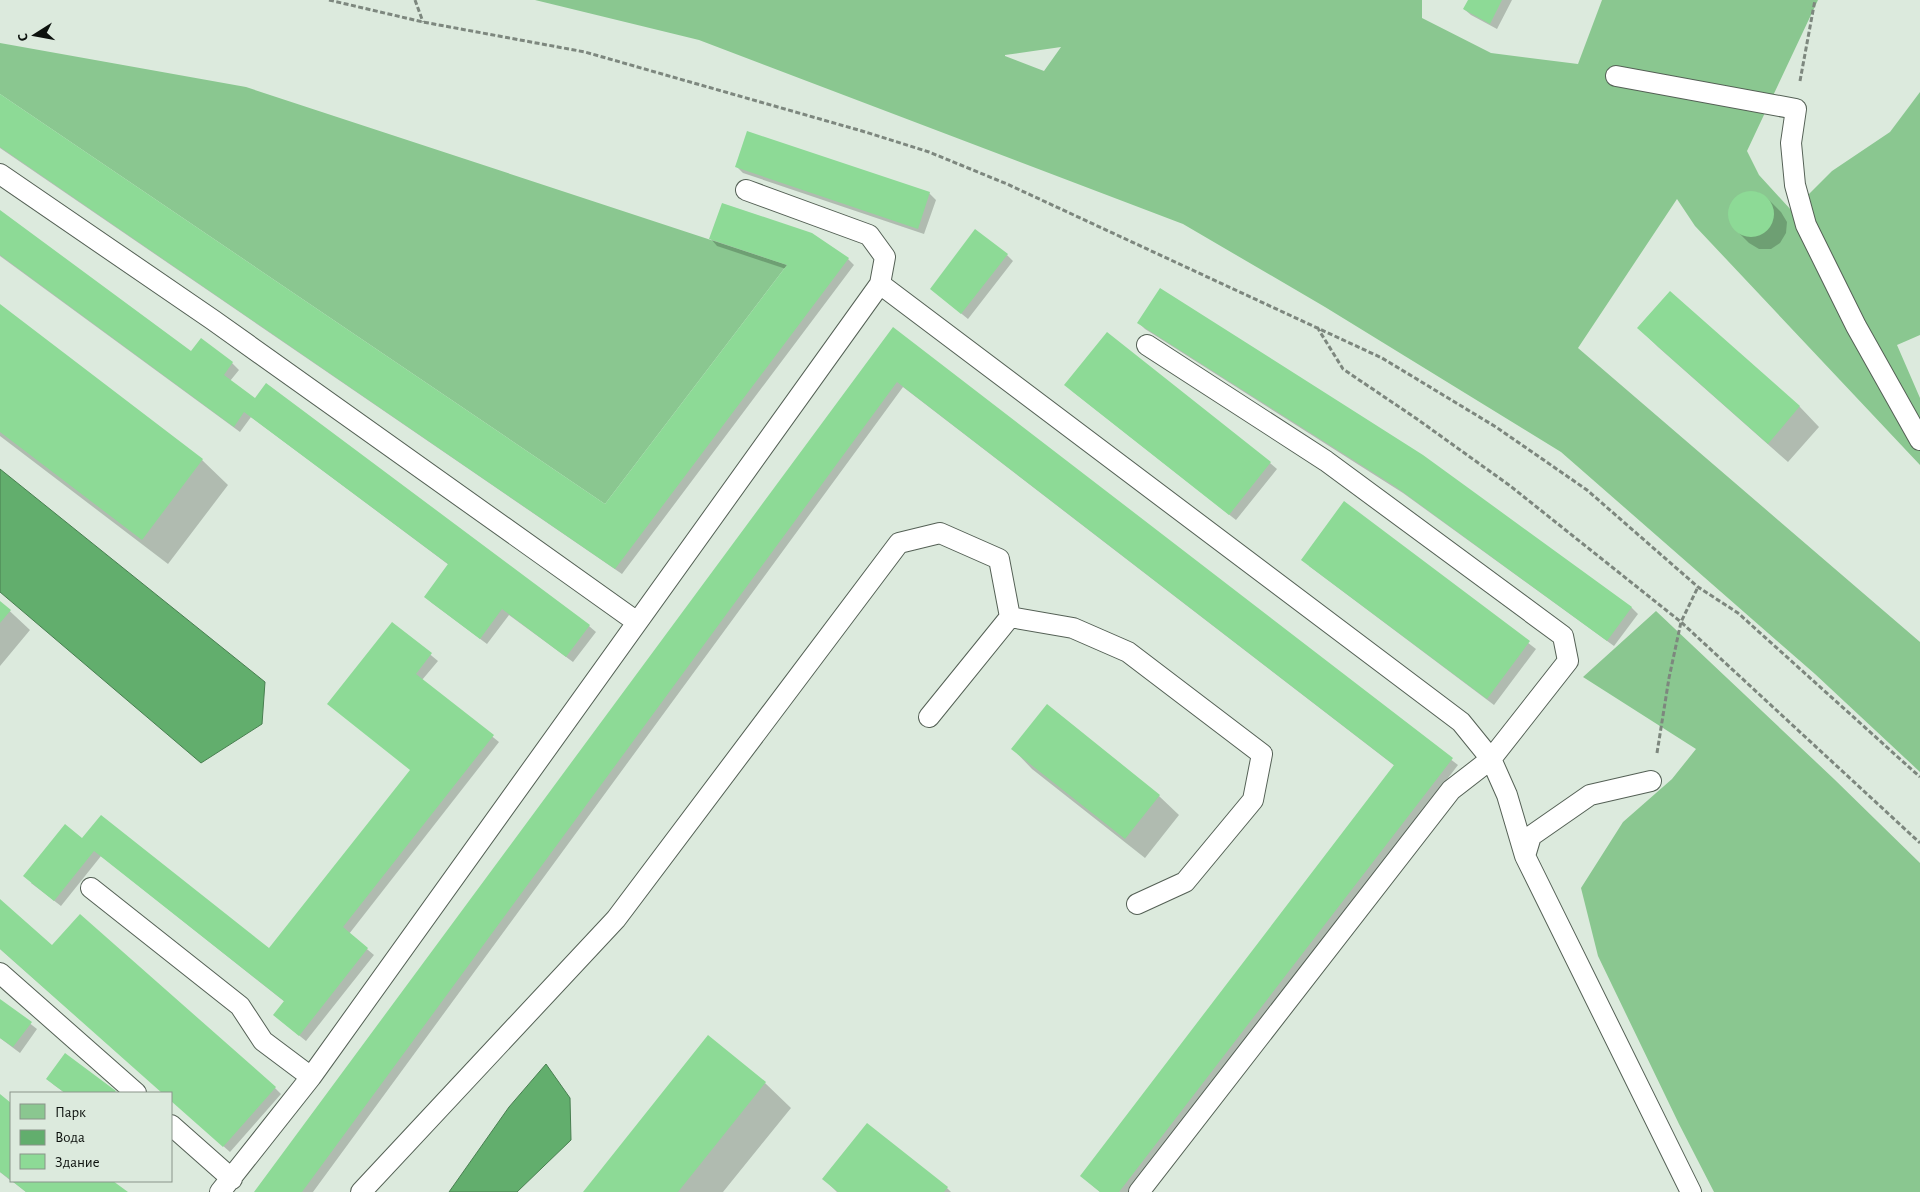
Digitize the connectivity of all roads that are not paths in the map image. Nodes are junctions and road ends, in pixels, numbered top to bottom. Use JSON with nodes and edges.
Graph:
{"nodes":[{"id":1,"x":1616,"y":76,"type":"dead end"},
{"id":2,"x":0,"y":174,"type":"edge"},
{"id":3,"x":746,"y":190,"type":"dead end"},
{"id":4,"x":880,"y":284,"type":"junction"},
{"id":5,"x":1147,"y":345,"type":"dead end"},
{"id":6,"x":1920,"y":440,"type":"edge"},
{"id":7,"x":1010,"y":617,"type":"junction"},
{"id":8,"x":637,"y":622,"type":"junction"},
{"id":9,"x":929,"y":716,"type":"dead end"},
{"id":10,"x":1491,"y":759,"type":"junction"},
{"id":11,"x":1651,"y":781,"type":"road end"},
{"id":12,"x":1525,"y":856,"type":"junction"},
{"id":13,"x":91,"y":888,"type":"dead end"},
{"id":14,"x":1138,"y":904,"type":"dead end"},
{"id":15,"x":0,"y":973,"type":"edge"},
{"id":16,"x":310,"y":1077,"type":"junction"},
{"id":17,"x":135,"y":1092,"type":"edge"},
{"id":18,"x":172,"y":1126,"type":"edge"},
{"id":19,"x":226,"y":1185,"type":"edge"},
{"id":20,"x":361,"y":1192,"type":"edge"},
{"id":21,"x":1139,"y":1192,"type":"edge"},
{"id":22,"x":1691,"y":1192,"type":"edge"}],
"edges":[{"from":1,"to":6,"type":"lane"},
{"from":2,"to":8,"type":"lane"},
{"from":3,"to":4,"type":"lane"},
{"from":4,"to":8,"type":"lane"},
{"from":4,"to":10,"type":"lane"},
{"from":5,"to":10,"type":"lane"},
{"from":7,"to":9,"type":"lane"},
{"from":7,"to":14,"type":"lane"},
{"from":7,"to":20,"type":"lane"},
{"from":8,"to":16,"type":"lane"},
{"from":10,"to":12,"type":"lane"},
{"from":10,"to":21,"type":"lane"},
{"from":11,"to":12,"type":"lane"},
{"from":12,"to":22,"type":"lane"},
{"from":13,"to":16,"type":"lane"},
{"from":15,"to":17,"type":"lane"},
{"from":16,"to":19,"type":"lane"},
{"from":18,"to":19,"type":"lane"}]}
